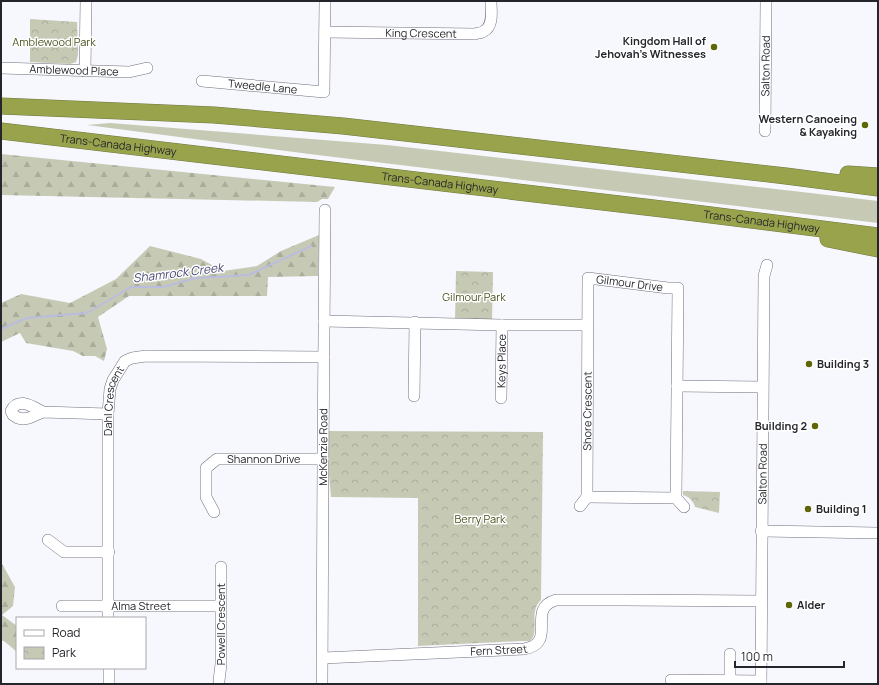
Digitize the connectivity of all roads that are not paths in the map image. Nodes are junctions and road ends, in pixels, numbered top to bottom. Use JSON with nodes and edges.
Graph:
{"nodes":[{"id":1,"x":86,"y":1,"type":"edge"},
{"id":2,"x":325,"y":1,"type":"edge"},
{"id":3,"x":491,"y":1,"type":"edge"},
{"id":4,"x":766,"y":1,"type":"edge"},
{"id":5,"x":325,"y":32,"type":"junction"},
{"id":6,"x":1,"y":68,"type":"edge"},
{"id":7,"x":147,"y":68,"type":"dead end"},
{"id":8,"x":85,"y":71,"type":"junction"},
{"id":9,"x":202,"y":81,"type":"dead end"},
{"id":10,"x":1,"y":106,"type":"edge"},
{"id":11,"x":1,"y":131,"type":"edge"},
{"id":12,"x":764,"y":131,"type":"dead end"},
{"id":13,"x":786,"y":176,"type":"junction"},
{"id":14,"x":878,"y":176,"type":"edge"},
{"id":15,"x":878,"y":188,"type":"edge"},
{"id":16,"x":325,"y":210,"type":"dead end"},
{"id":17,"x":679,"y":211,"type":"junction"},
{"id":18,"x":878,"y":236,"type":"edge"},
{"id":19,"x":878,"y":249,"type":"edge"},
{"id":20,"x":767,"y":265,"type":"dead end"},
{"id":21,"x":324,"y":321,"type":"junction"},
{"id":22,"x":415,"y":322,"type":"junction"},
{"id":23,"x":502,"y":324,"type":"junction"},
{"id":24,"x":587,"y":325,"type":"junction"},
{"id":25,"x":324,"y":357,"type":"junction"},
{"id":26,"x":677,"y":386,"type":"junction"},
{"id":27,"x":762,"y":387,"type":"junction"},
{"id":28,"x":414,"y":396,"type":"dead end"},
{"id":29,"x":501,"y":398,"type":"dead end"},
{"id":30,"x":43,"y":412,"type":"dead end"},
{"id":31,"x":108,"y":414,"type":"junction"},
{"id":32,"x":323,"y":459,"type":"junction"},
{"id":33,"x":587,"y":497,"type":"junction"},
{"id":34,"x":676,"y":498,"type":"junction"},
{"id":35,"x":580,"y":506,"type":"dead end"},
{"id":36,"x":684,"y":507,"type":"dead end"},
{"id":37,"x":214,"y":512,"type":"dead end"},
{"id":38,"x":761,"y":531,"type":"junction"},
{"id":39,"x":878,"y":532,"type":"edge"},
{"id":40,"x":48,"y":540,"type":"dead end"},
{"id":41,"x":109,"y":552,"type":"junction"},
{"id":42,"x":221,"y":567,"type":"dead end"},
{"id":43,"x":761,"y":601,"type":"junction"},
{"id":44,"x":62,"y":606,"type":"dead end"},
{"id":45,"x":108,"y":606,"type":"junction"},
{"id":46,"x":220,"y":606,"type":"junction"},
{"id":47,"x":108,"y":617,"type":"edge"},
{"id":48,"x":730,"y":654,"type":"dead end"},
{"id":49,"x":323,"y":658,"type":"junction"},
{"id":50,"x":109,"y":669,"type":"edge"},
{"id":51,"x":219,"y":680,"type":"dead end"},
{"id":52,"x":671,"y":680,"type":"dead end"},
{"id":53,"x":730,"y":682,"type":"edge"},
{"id":54,"x":761,"y":683,"type":"edge"},
{"id":55,"x":109,"y":684,"type":"edge"},
{"id":56,"x":322,"y":684,"type":"edge"}],
"edges":[{"from":1,"to":8,"type":"street"},
{"from":2,"to":5,"type":"street"},
{"from":3,"to":5,"type":"street","name":"King Crescent"},
{"from":4,"to":12,"type":"street","name":"Salton Road"},
{"from":5,"to":9,"type":"street","name":"Tweedle Lane"},
{"from":6,"to":8,"type":"street","name":"Amblewood Place"},
{"from":7,"to":8,"type":"street","name":"Amblewood Place"},
{"from":10,"to":13,"type":"highway"},
{"from":11,"to":17,"type":"highway","name":"Trans-Canada Highway"},
{"from":13,"to":14,"type":"highway"},
{"from":13,"to":15,"type":"highway"},
{"from":16,"to":21,"type":"street","name":"McKenzie Road"},
{"from":17,"to":18,"type":"highway","name":"Trans-Canada Highway"},
{"from":17,"to":19,"type":"highway"},
{"from":20,"to":27,"type":"street","name":"Salton Road"},
{"from":21,"to":22,"type":"street"},
{"from":21,"to":25,"type":"street","name":"McKenzie Road"},
{"from":22,"to":23,"type":"street"},
{"from":22,"to":28,"type":"street"},
{"from":23,"to":24,"type":"street"},
{"from":23,"to":29,"type":"street","name":"Keys Place"},
{"from":24,"to":26,"type":"street","name":"Gilmour Drive"},
{"from":24,"to":33,"type":"street","name":"Shore Crescent"},
{"from":25,"to":31,"type":"street","name":"Dahl Crescent"},
{"from":25,"to":32,"type":"street","name":"McKenzie Road"},
{"from":26,"to":27,"type":"street"},
{"from":26,"to":34,"type":"street"},
{"from":27,"to":38,"type":"street","name":"Salton Road"},
{"from":30,"to":31,"type":"street"},
{"from":31,"to":41,"type":"street","name":"Dahl Crescent"},
{"from":32,"to":37,"type":"street","name":"Shannon Drive"},
{"from":32,"to":49,"type":"street","name":"McKenzie Road"},
{"from":33,"to":34,"type":"street"},
{"from":33,"to":35,"type":"street"},
{"from":34,"to":36,"type":"street"},
{"from":38,"to":39,"type":"street"},
{"from":38,"to":43,"type":"street","name":"Salton Road"},
{"from":40,"to":41,"type":"street"},
{"from":41,"to":45,"type":"street","name":"Dahl Crescent"},
{"from":42,"to":46,"type":"street","name":"Powell Crescent"},
{"from":43,"to":49,"type":"street","name":"Fern Street"},
{"from":43,"to":54,"type":"street","name":"Salton Road"},
{"from":44,"to":45,"type":"street","name":"Alma Street"},
{"from":45,"to":46,"type":"street","name":"Alma Street"},
{"from":45,"to":47,"type":"street","name":"Dahl Crescent"},
{"from":46,"to":51,"type":"street","name":"Powell Crescent"},
{"from":48,"to":53,"type":"street"},
{"from":49,"to":56,"type":"street","name":"McKenzie Road"},
{"from":50,"to":55,"type":"street"},
{"from":52,"to":53,"type":"street"},
{"from":53,"to":54,"type":"street"}]}
